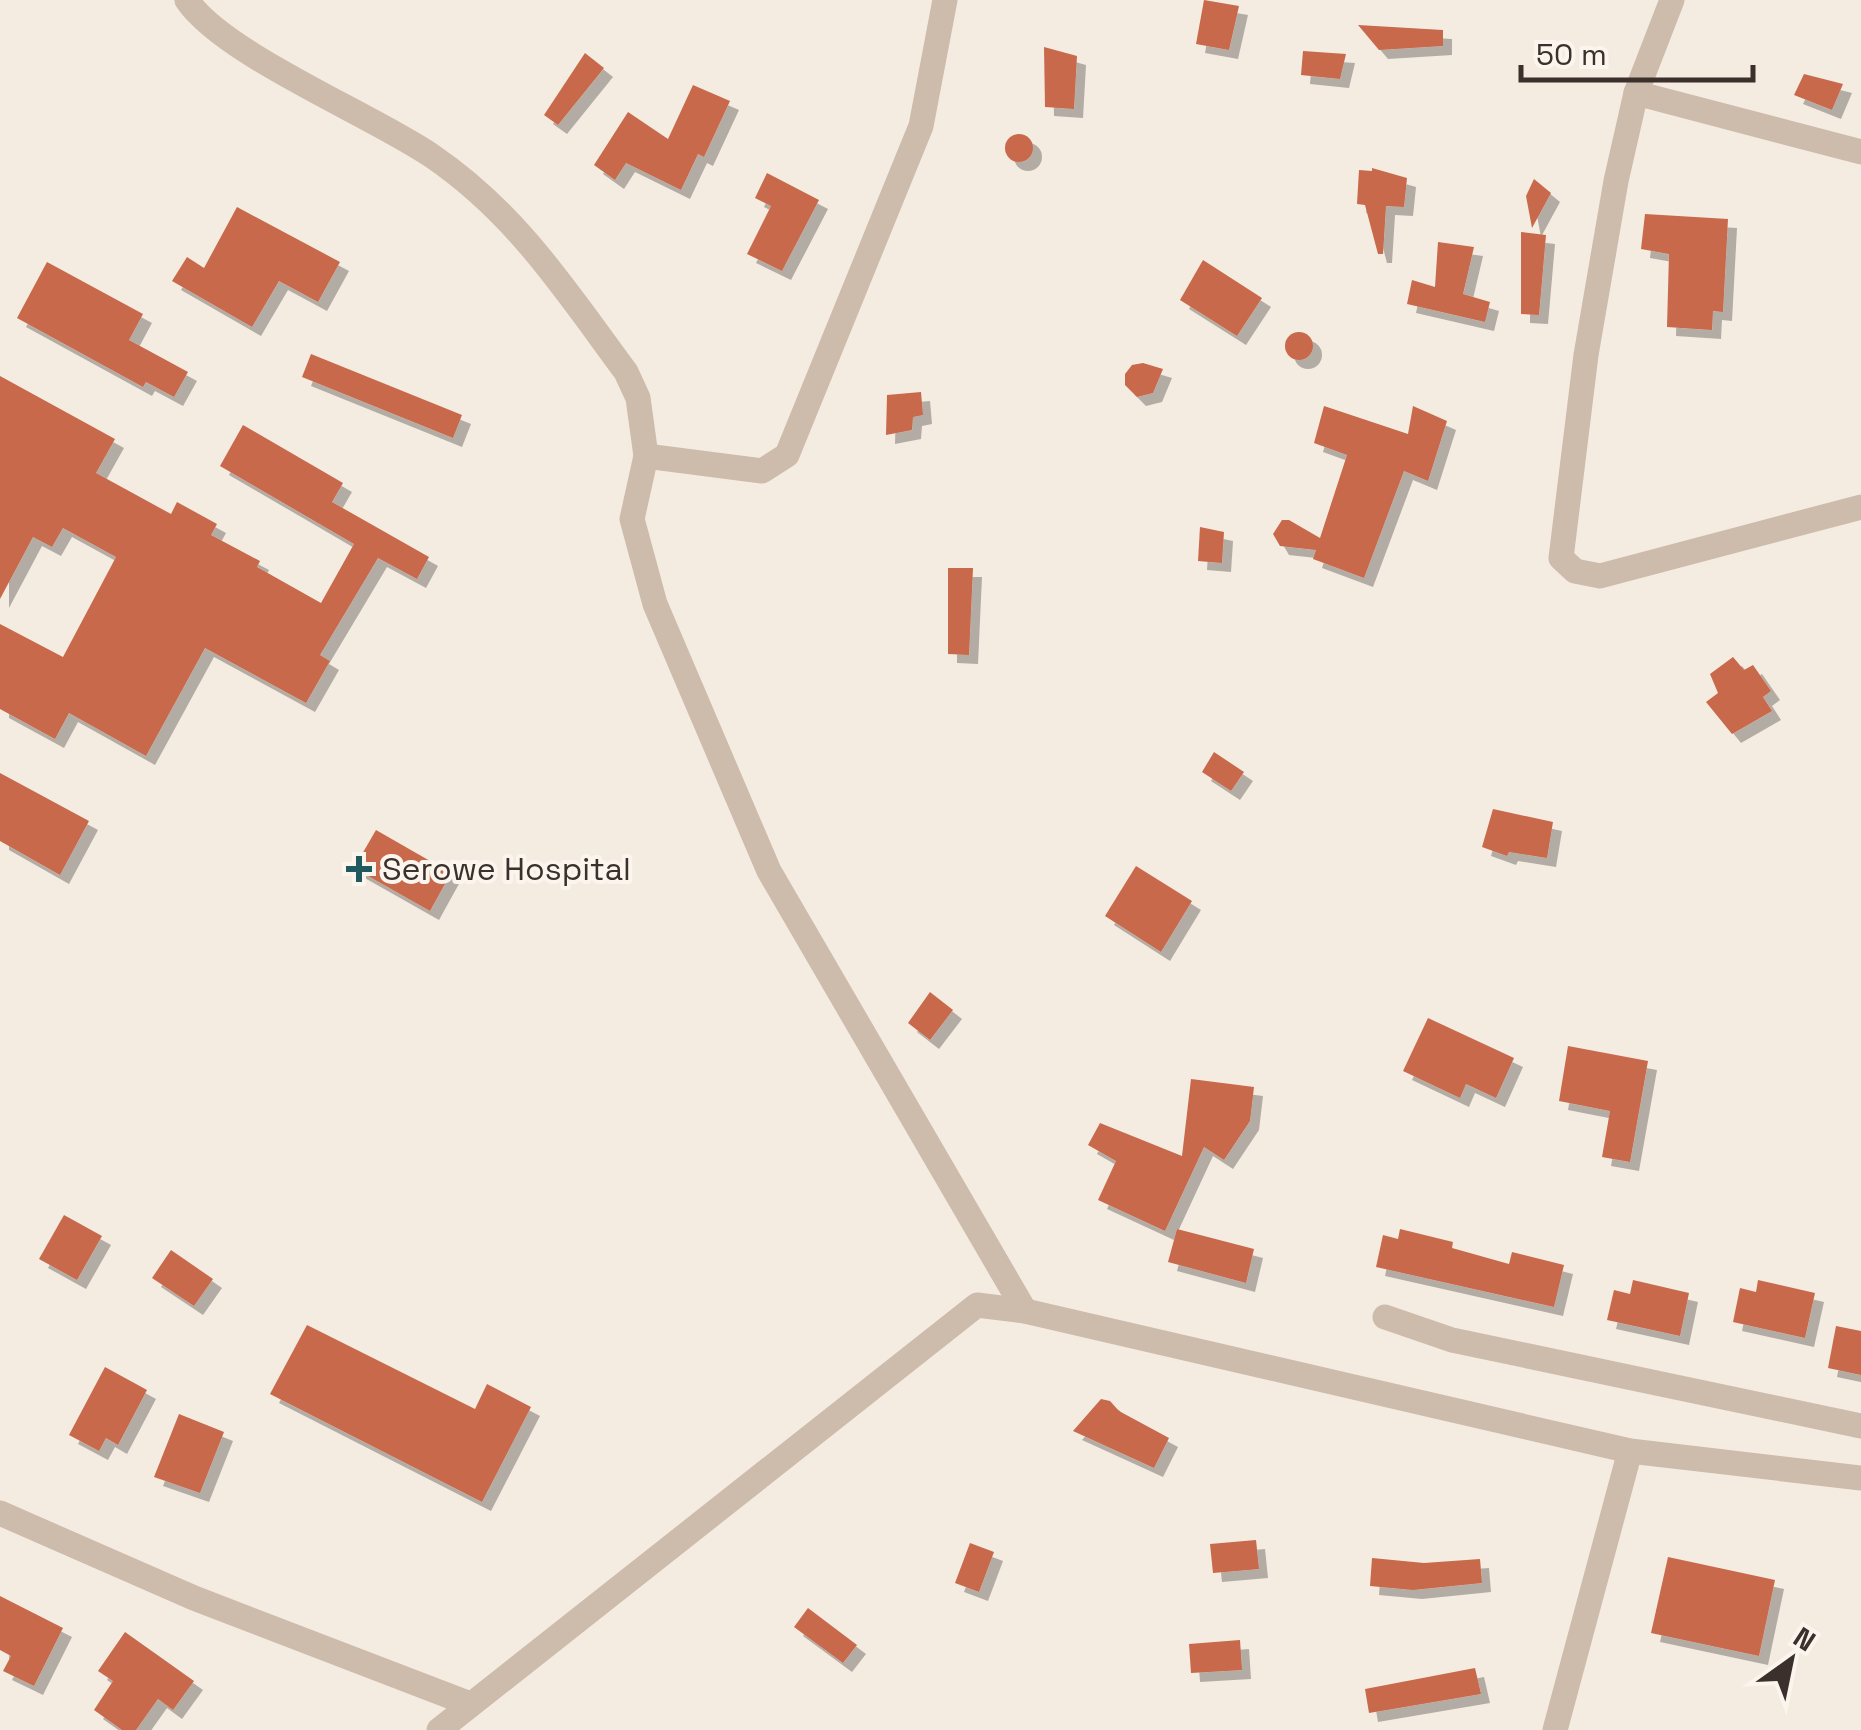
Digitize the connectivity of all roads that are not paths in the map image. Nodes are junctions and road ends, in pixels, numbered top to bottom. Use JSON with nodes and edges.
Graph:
{"nodes":[{"id":1,"x":187,"y":0,"type":"edge"},
{"id":2,"x":945,"y":0,"type":"edge"},
{"id":3,"x":1672,"y":0,"type":"edge"},
{"id":4,"x":1636,"y":93,"type":"junction"},
{"id":5,"x":1861,"y":152,"type":"edge"},
{"id":6,"x":646,"y":456,"type":"junction"},
{"id":7,"x":1861,"y":507,"type":"edge"},
{"id":8,"x":1025,"y":1311,"type":"junction"},
{"id":9,"x":1385,"y":1317,"type":"dead end"},
{"id":10,"x":1861,"y":1426,"type":"edge"},
{"id":11,"x":1630,"y":1451,"type":"junction"},
{"id":12,"x":1861,"y":1478,"type":"edge"},
{"id":13,"x":0,"y":1513,"type":"edge"},
{"id":14,"x":470,"y":1704,"type":"junction"},
{"id":15,"x":439,"y":1730,"type":"edge"},
{"id":16,"x":1554,"y":1730,"type":"edge"}],
"edges":[{"from":1,"to":6,"type":"street"},
{"from":2,"to":6,"type":"street"},
{"from":3,"to":4,"type":"street"},
{"from":4,"to":5,"type":"street"},
{"from":4,"to":7,"type":"street"},
{"from":6,"to":8,"type":"street"},
{"from":8,"to":11,"type":"street"},
{"from":8,"to":14,"type":"street"},
{"from":9,"to":10,"type":"street"},
{"from":11,"to":12,"type":"street"},
{"from":11,"to":16,"type":"street"},
{"from":13,"to":14,"type":"street"},
{"from":14,"to":15,"type":"street"}]}
